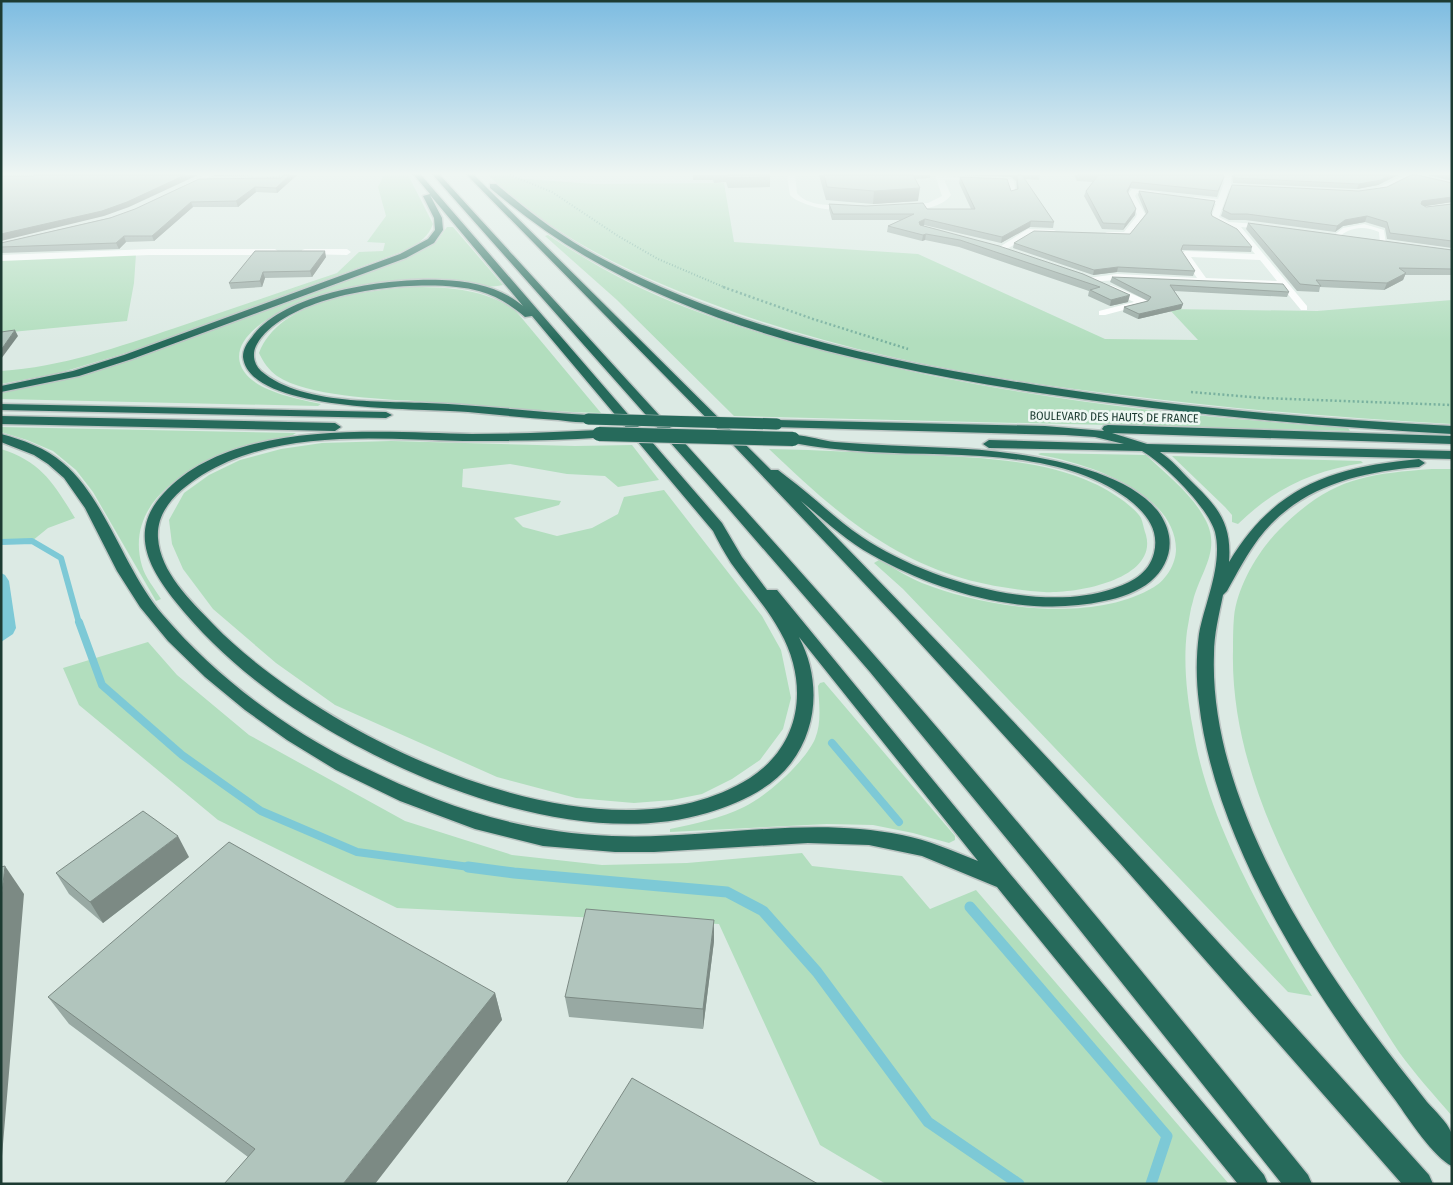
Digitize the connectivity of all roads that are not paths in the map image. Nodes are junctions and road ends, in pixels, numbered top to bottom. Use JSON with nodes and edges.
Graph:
{"nodes":[{"id":1,"x":439,"y":230,"type":"edge"},
{"id":2,"x":471,"y":230,"type":"edge"},
{"id":3,"x":477,"y":230,"type":"edge"},
{"id":4,"x":525,"y":230,"type":"edge"},
{"id":5,"x":550,"y":230,"type":"edge"},
{"id":6,"x":1130,"y":230,"type":"edge"},
{"id":7,"x":1240,"y":230,"type":"edge"},
{"id":8,"x":1342,"y":230,"type":"edge"},
{"id":9,"x":1379,"y":230,"type":"edge"},
{"id":10,"x":1060,"y":232,"type":"edge"},
{"id":11,"x":1097,"y":234,"type":"edge"},
{"id":12,"x":1331,"y":236,"type":"joint"},
{"id":13,"x":1350,"y":238,"type":"edge"},
{"id":14,"x":1380,"y":242,"type":"joint"},
{"id":15,"x":1394,"y":244,"type":"edge"},
{"id":16,"x":992,"y":246,"type":"edge"},
{"id":17,"x":1002,"y":248,"type":"junction"},
{"id":18,"x":347,"y":252,"type":"dead end"},
{"id":19,"x":1011,"y":252,"type":"edge"},
{"id":20,"x":1262,"y":257,"type":"junction"},
{"id":21,"x":1,"y":258,"type":"edge"},
{"id":22,"x":1203,"y":280,"type":"junction"},
{"id":23,"x":1284,"y":284,"type":"junction"},
{"id":24,"x":1304,"y":308,"type":"dead end"},
{"id":25,"x":1102,"y":313,"type":"dead end"},
{"id":26,"x":598,"y":386,"type":"junction"},
{"id":27,"x":1,"y":389,"type":"edge"},
{"id":28,"x":1,"y":407,"type":"edge"},
{"id":29,"x":1,"y":420,"type":"edge"},
{"id":30,"x":588,"y":420,"type":"junction"},
{"id":31,"x":1035,"y":430,"type":"junction"},
{"id":32,"x":1452,"y":430,"type":"edge"},
{"id":33,"x":599,"y":434,"type":"junction"},
{"id":34,"x":1,"y":438,"type":"edge"},
{"id":35,"x":793,"y":439,"type":"junction"},
{"id":36,"x":1452,"y":440,"type":"edge"},
{"id":37,"x":1145,"y":448,"type":"junction"},
{"id":38,"x":1452,"y":455,"type":"edge"},
{"id":39,"x":1452,"y":461,"type":"edge"},
{"id":40,"x":755,"y":462,"type":"junction"},
{"id":41,"x":717,"y":526,"type":"junction"},
{"id":42,"x":1214,"y":604,"type":"junction"},
{"id":43,"x":1004,"y":882,"type":"junction"},
{"id":44,"x":1452,"y":1153,"type":"edge"},
{"id":45,"x":1255,"y":1184,"type":"edge"},
{"id":46,"x":1299,"y":1184,"type":"edge"},
{"id":47,"x":1420,"y":1184,"type":"edge"}],
"edges":[{"from":1,"to":27,"type":"highway"},
{"from":2,"to":26,"type":"highway"},
{"from":3,"to":46,"type":"highway"},
{"from":4,"to":40,"type":"highway"},
{"from":5,"to":32,"type":"highway"},
{"from":6,"to":11,"type":"street"},
{"from":7,"to":20,"type":"street"},
{"from":8,"to":12,"type":"lane"},
{"from":9,"to":14,"type":"lane"},
{"from":10,"to":17,"type":"street"},
{"from":12,"to":13,"type":"street"},
{"from":14,"to":15,"type":"street"},
{"from":16,"to":17,"type":"street"},
{"from":17,"to":19,"type":"street"},
{"from":18,"to":21,"type":"street"},
{"from":20,"to":22,"type":"street"},
{"from":20,"to":23,"type":"street"},
{"from":22,"to":23,"type":"street"},
{"from":22,"to":25,"type":"street"},
{"from":23,"to":24,"type":"street"},
{"from":26,"to":30,"type":"highway"},
{"from":26,"to":41,"type":"highway"},
{"from":28,"to":30,"type":"highway"},
{"from":29,"to":33,"type":"highway"},
{"from":30,"to":31,"type":"highway","name":"BOULEVARD DES HAUTS DE FRANCE","bridge":true},
{"from":31,"to":36,"type":"highway","name":"BOULEVARD DES HAUTS DE FRANCE"},
{"from":31,"to":37,"type":"highway"},
{"from":33,"to":35,"type":"highway","bridge":true},
{"from":33,"to":41,"type":"highway"},
{"from":34,"to":43,"type":"highway"},
{"from":35,"to":37,"type":"highway","name":"BOULEVARD DES HAUTS DE FRANCE"},
{"from":35,"to":40,"type":"highway"},
{"from":37,"to":38,"type":"highway","name":"BOULEVARD DES HAUTS DE FRANCE"},
{"from":37,"to":42,"type":"highway"},
{"from":39,"to":42,"type":"highway"},
{"from":40,"to":47,"type":"highway"},
{"from":41,"to":43,"type":"highway"},
{"from":42,"to":44,"type":"highway"},
{"from":43,"to":45,"type":"highway"}]}
